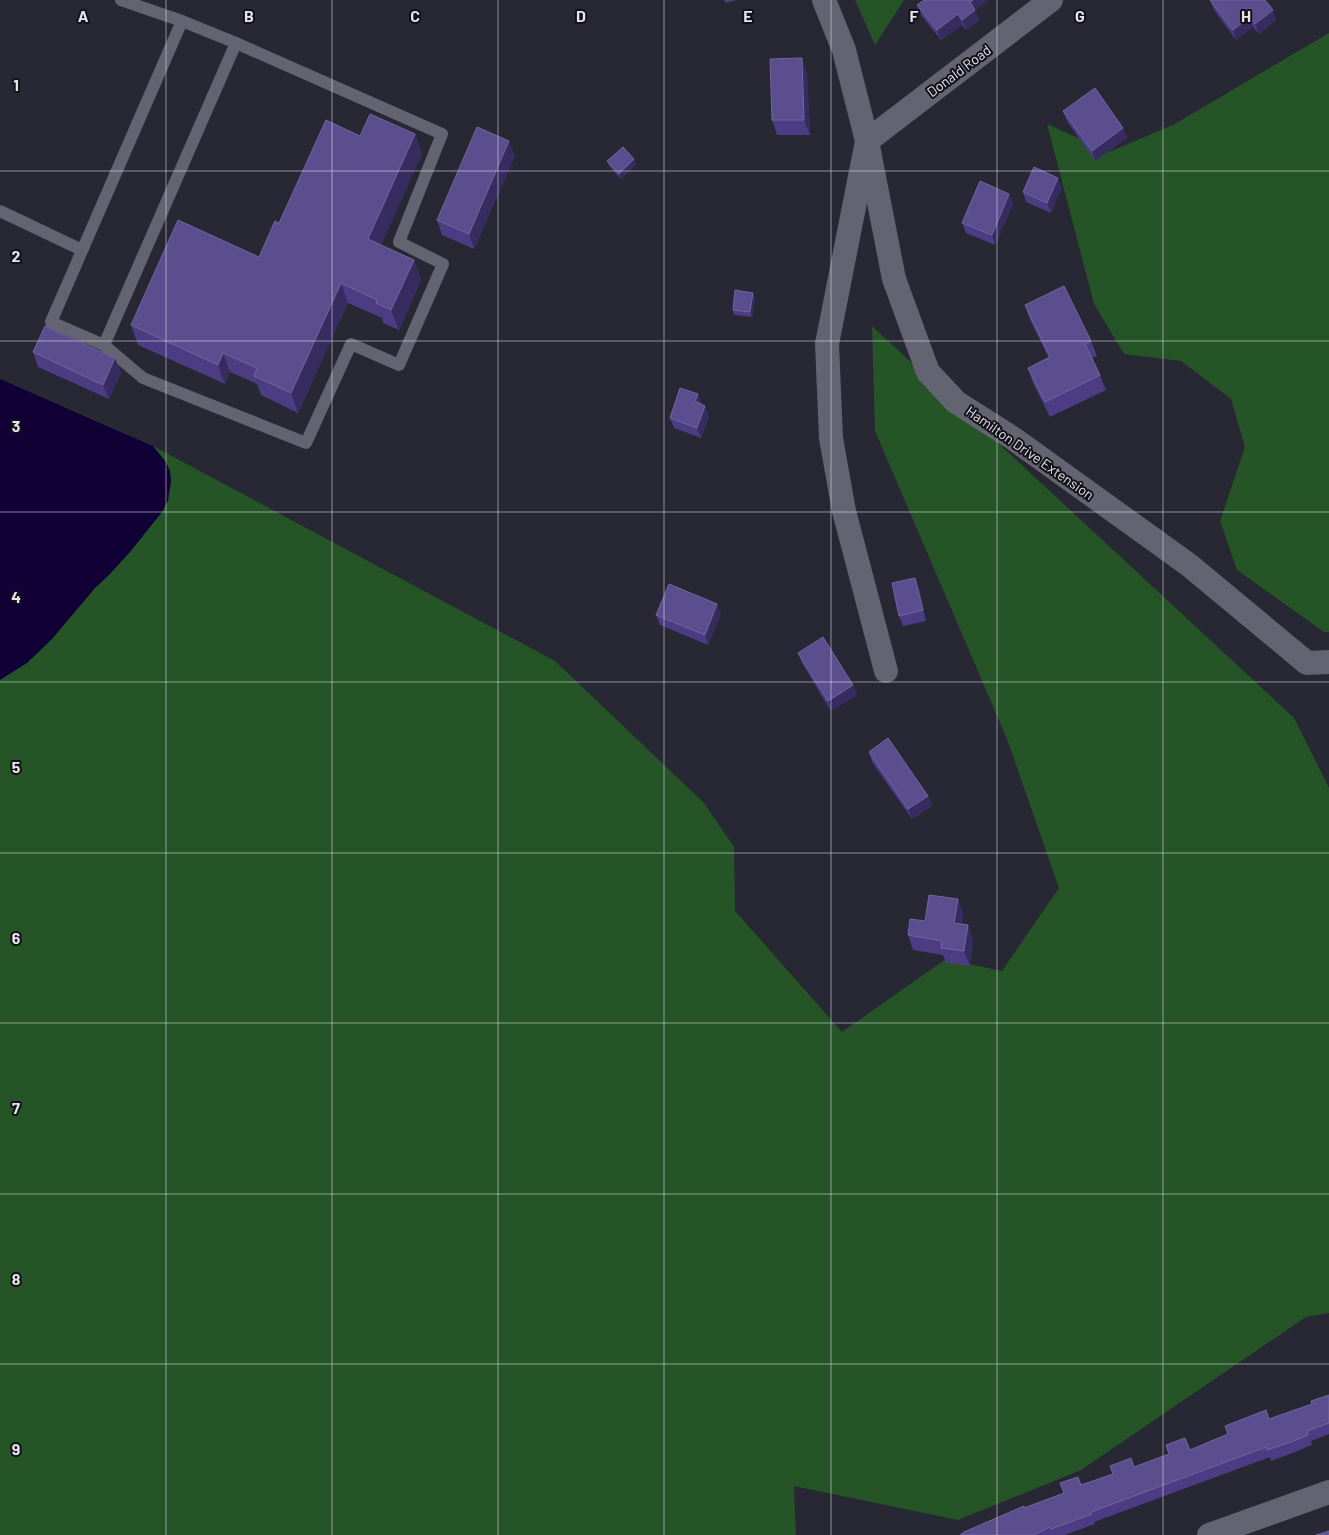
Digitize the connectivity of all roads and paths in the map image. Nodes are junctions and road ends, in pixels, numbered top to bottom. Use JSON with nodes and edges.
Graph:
{"nodes":[{"id":1,"x":121,"y":0,"type":"edge"},
{"id":2,"x":824,"y":0,"type":"edge"},
{"id":3,"x":1051,"y":0,"type":"edge"},
{"id":4,"x":182,"y":21,"type":"junction"},
{"id":5,"x":236,"y":43,"type":"junction"},
{"id":6,"x":867,"y":141,"type":"junction"},
{"id":7,"x":0,"y":211,"type":"edge"},
{"id":8,"x":82,"y":250,"type":"junction"},
{"id":9,"x":104,"y":345,"type":"junction"},
{"id":10,"x":1329,"y":662,"type":"edge"},
{"id":11,"x":886,"y":671,"type":"dead end"},
{"id":12,"x":1329,"y":1492,"type":"edge"},
{"id":13,"x":1209,"y":1535,"type":"edge"}],
"edges":[{"from":1,"to":4,"type":"lane"},
{"from":2,"to":6,"type":"street","name":"Hamilton Drive Extension"},
{"from":3,"to":6,"type":"street","name":"Donald Road"},
{"from":4,"to":5,"type":"lane"},
{"from":4,"to":8,"type":"lane"},
{"from":5,"to":9,"type":"lane"},
{"from":5,"to":9,"type":"lane"},
{"from":6,"to":10,"type":"street","name":"Hamilton Drive Extension"},
{"from":6,"to":11,"type":"street","name":"Hamilton Drive Extension"},
{"from":7,"to":8,"type":"lane"},
{"from":8,"to":9,"type":"lane"},
{"from":12,"to":13,"type":"street"}]}
